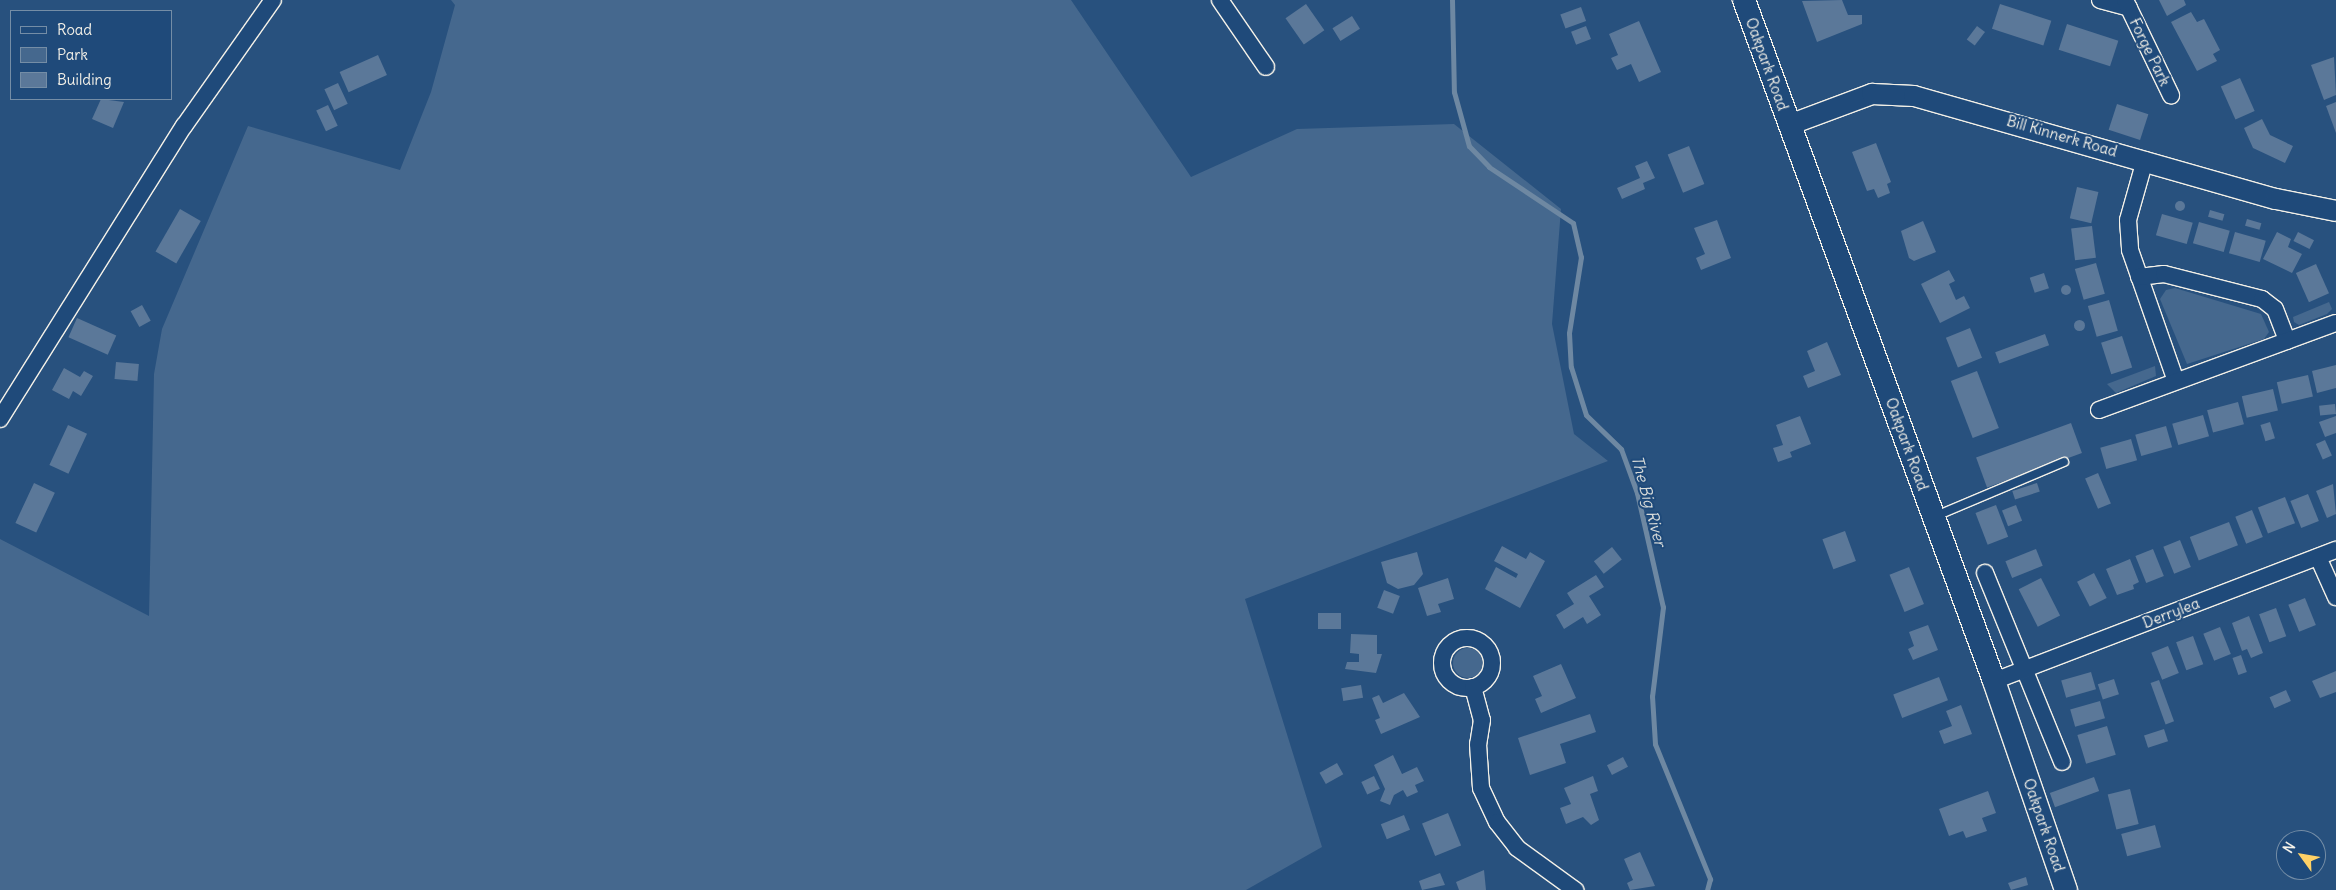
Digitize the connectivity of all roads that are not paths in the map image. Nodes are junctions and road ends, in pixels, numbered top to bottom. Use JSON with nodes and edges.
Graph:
{"nodes":[{"id":1,"x":273,"y":0,"type":"edge"},
{"id":2,"x":1220,"y":0,"type":"edge"},
{"id":3,"x":1744,"y":0,"type":"edge"},
{"id":4,"x":2100,"y":0,"type":"edge"},
{"id":5,"x":2127,"y":4,"type":"edge"},
{"id":6,"x":1266,"y":67,"type":"dead end"},
{"id":7,"x":2171,"y":95,"type":"dead end"},
{"id":8,"x":1789,"y":125,"type":"junction"},
{"id":9,"x":2145,"y":160,"type":"junction"},
{"id":10,"x":2336,"y":211,"type":"edge"},
{"id":11,"x":2139,"y":278,"type":"junction"},
{"id":12,"x":2336,"y":323,"type":"edge"},
{"id":13,"x":2287,"y":341,"type":"junction"},
{"id":14,"x":2176,"y":381,"type":"junction"},
{"id":15,"x":2099,"y":410,"type":"dead end"},
{"id":16,"x":0,"y":419,"type":"edge"},
{"id":17,"x":2064,"y":462,"type":"dead end"},
{"id":18,"x":1934,"y":517,"type":"junction"},
{"id":19,"x":2336,"y":550,"type":"edge"},
{"id":20,"x":2318,"y":557,"type":"junction"},
{"id":21,"x":1985,"y":573,"type":"dead end"},
{"id":22,"x":2336,"y":597,"type":"edge"},
{"id":23,"x":2023,"y":669,"type":"junction"},
{"id":24,"x":1994,"y":680,"type":"junction"},
{"id":25,"x":1473,"y":687,"type":"dead end"},
{"id":26,"x":2062,"y":762,"type":"dead end"},
{"id":27,"x":1575,"y":890,"type":"edge"},
{"id":28,"x":2066,"y":890,"type":"edge"}],
"edges":[{"from":1,"to":16,"type":"street"},
{"from":2,"to":6,"type":"street"},
{"from":3,"to":8,"type":"main road","name":"Oakpark Road"},
{"from":4,"to":5,"type":"street","name":"Forge Park"},
{"from":5,"to":7,"type":"street","name":"Forge Park"},
{"from":8,"to":9,"type":"street","name":"Bill Kinnerk Road"},
{"from":8,"to":18,"type":"main road","name":"Oakpark Road"},
{"from":9,"to":10,"type":"street","name":"Bill Kinnerk Road"},
{"from":9,"to":11,"type":"street"},
{"from":11,"to":13,"type":"street"},
{"from":11,"to":14,"type":"street"},
{"from":12,"to":13,"type":"street"},
{"from":13,"to":14,"type":"street"},
{"from":14,"to":15,"type":"street"},
{"from":17,"to":18,"type":"lane"},
{"from":18,"to":24,"type":"main road","name":"Oakpark Road"},
{"from":19,"to":20,"type":"street","name":"Derrylea"},
{"from":20,"to":22,"type":"street"},
{"from":20,"to":23,"type":"street","name":"Derrylea"},
{"from":21,"to":23,"type":"street"},
{"from":23,"to":24,"type":"street","name":"Derrylea"},
{"from":23,"to":26,"type":"street"},
{"from":24,"to":28,"type":"main road","name":"Oakpark Road"},
{"from":25,"to":27,"type":"street"}]}
